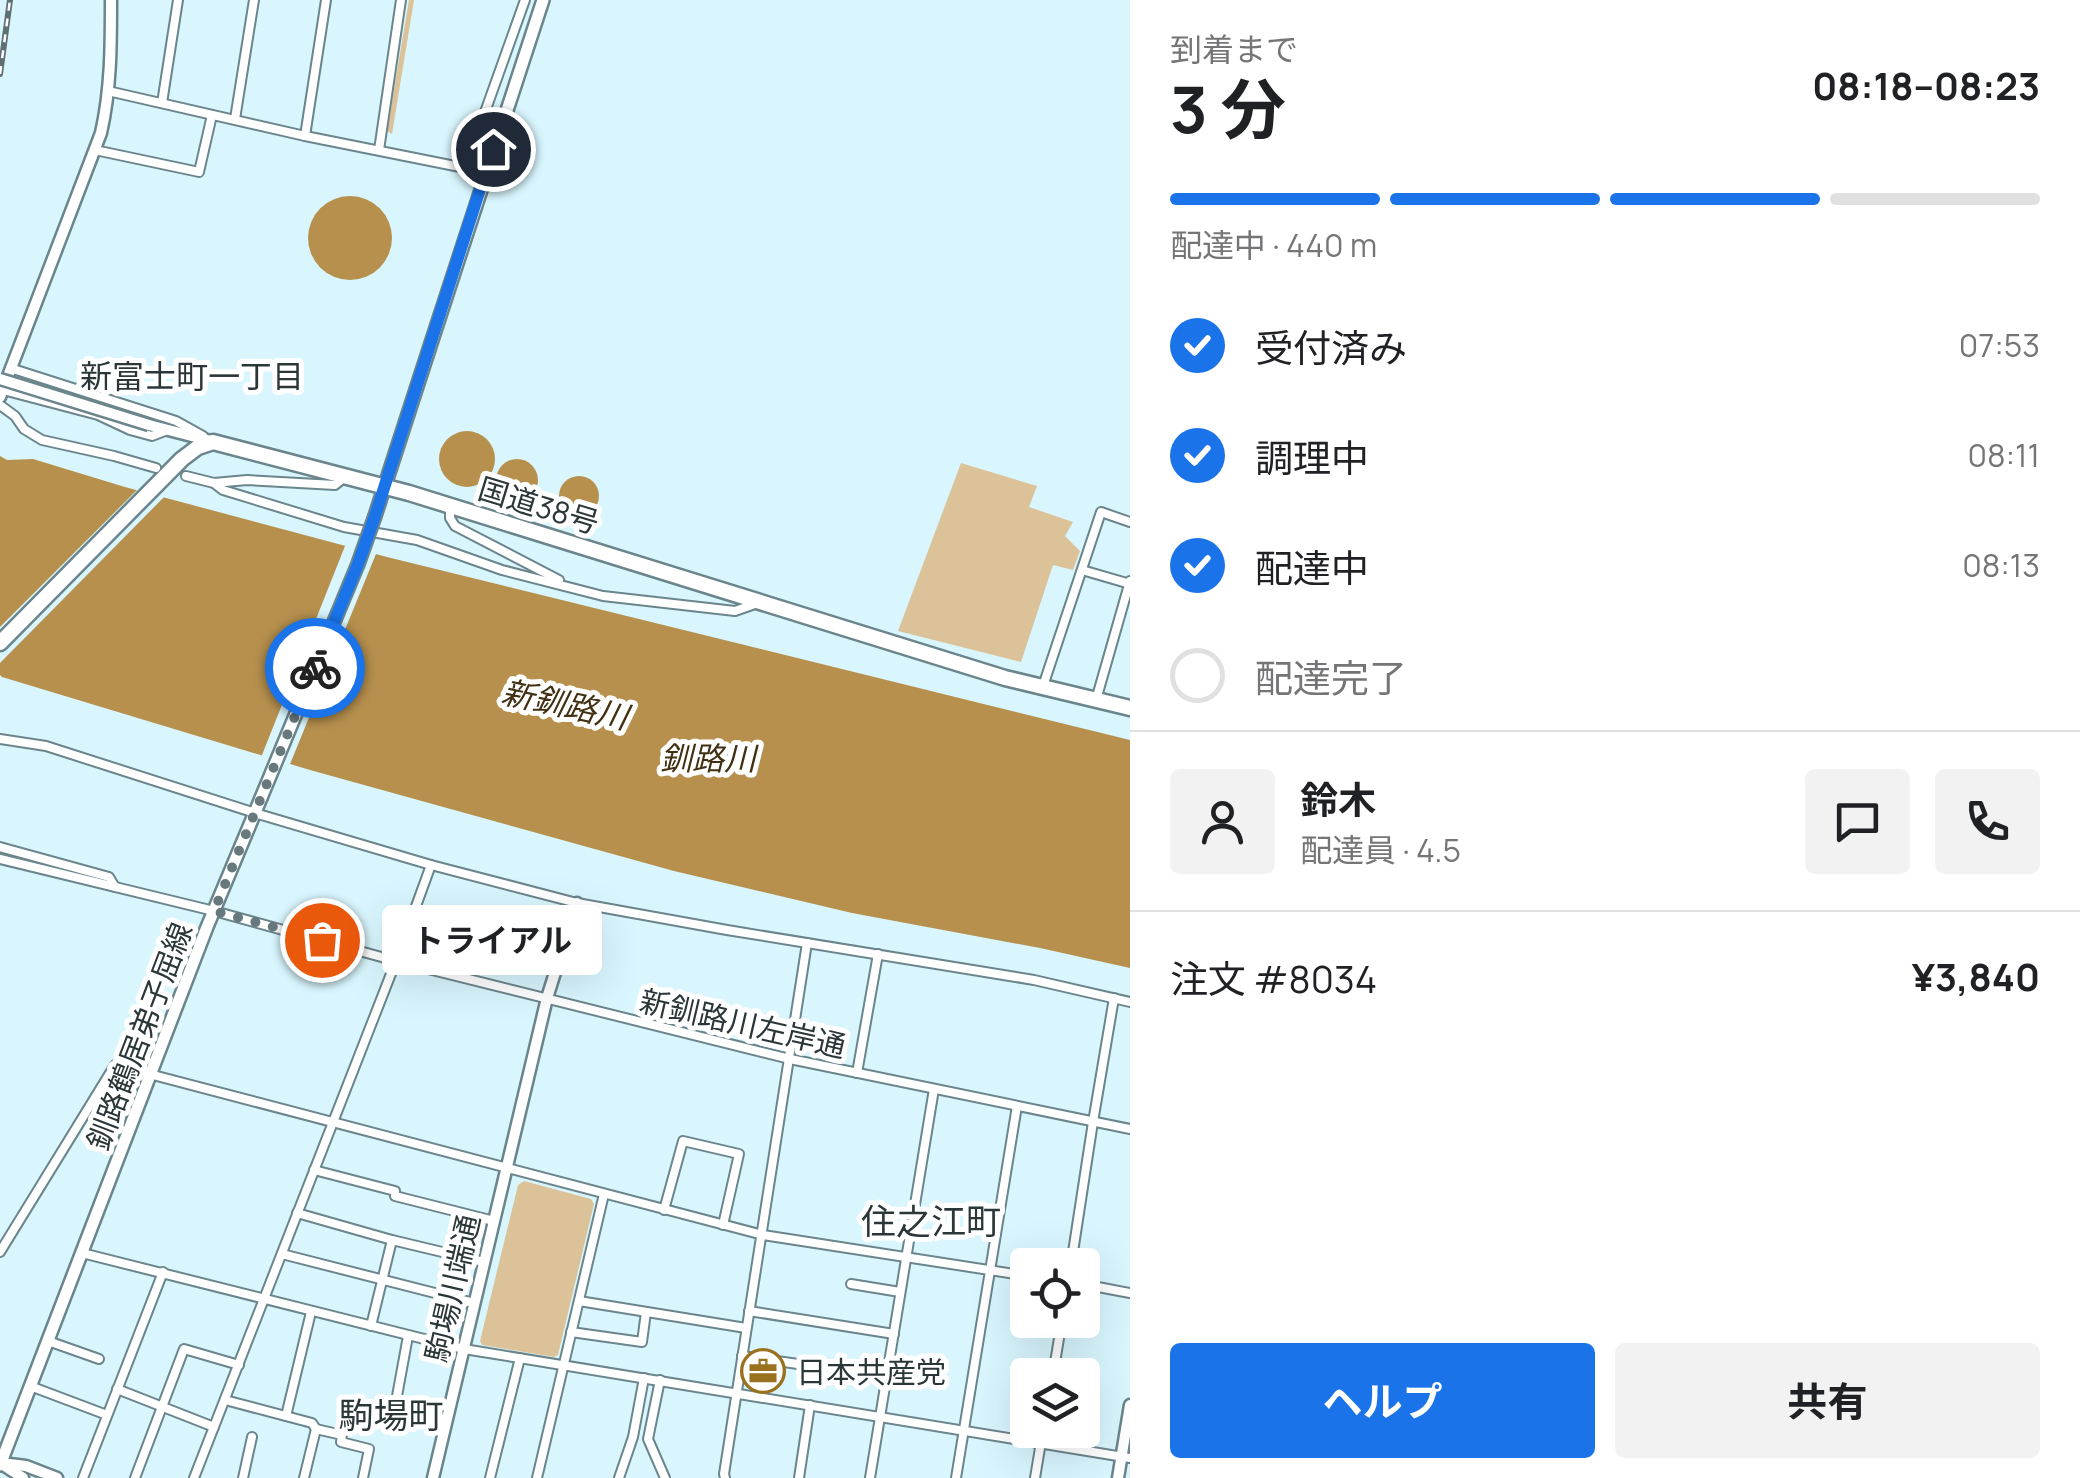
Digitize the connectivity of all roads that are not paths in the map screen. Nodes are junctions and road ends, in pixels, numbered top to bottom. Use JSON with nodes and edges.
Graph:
{"nodes":[{"id":1,"x":111,"y":0,"type":"edge"},
{"id":2,"x":178,"y":0,"type":"edge"},
{"id":3,"x":254,"y":0,"type":"edge"},
{"id":4,"x":326,"y":0,"type":"edge"},
{"id":5,"x":401,"y":0,"type":"edge"},
{"id":6,"x":525,"y":0,"type":"edge"},
{"id":7,"x":543,"y":0,"type":"edge"},
{"id":8,"x":108,"y":92,"type":"junction"},
{"id":9,"x":162,"y":102,"type":"junction"},
{"id":10,"x":212,"y":115,"type":"junction"},
{"id":11,"x":235,"y":120,"type":"junction"},
{"id":12,"x":305,"y":136,"type":"junction"},
{"id":13,"x":95,"y":150,"type":"junction"},
{"id":14,"x":379,"y":150,"type":"junction"},
{"id":15,"x":10,"y":368,"type":"junction"},
{"id":16,"x":1,"y":393,"type":"edge"},
{"id":17,"x":168,"y":430,"type":"junction"},
{"id":18,"x":213,"y":442,"type":"junction"},
{"id":19,"x":162,"y":472,"type":"junction"},
{"id":20,"x":186,"y":476,"type":"dead end"},
{"id":21,"x":345,"y":477,"type":"junction"},
{"id":22,"x":214,"y":483,"type":"junction"},
{"id":23,"x":385,"y":486,"type":"junction"},
{"id":24,"x":450,"y":506,"type":"junction"},
{"id":25,"x":1130,"y":522,"type":"edge"},
{"id":26,"x":1082,"y":570,"type":"junction"},
{"id":27,"x":1130,"y":583,"type":"edge"},
{"id":28,"x":572,"y":587,"type":"junction"},
{"id":29,"x":762,"y":603,"type":"junction"},
{"id":30,"x":0,"y":643,"type":"edge"},
{"id":31,"x":1043,"y":686,"type":"junction"},
{"id":32,"x":1096,"y":700,"type":"junction"},
{"id":33,"x":1130,"y":708,"type":"edge"},
{"id":34,"x":0,"y":739,"type":"edge"},
{"id":35,"x":255,"y":813,"type":"junction"},
{"id":36,"x":0,"y":847,"type":"edge"},
{"id":37,"x":0,"y":859,"type":"edge"},
{"id":38,"x":431,"y":865,"type":"junction"},
{"id":39,"x":116,"y":887,"type":"junction"},
{"id":40,"x":577,"y":903,"type":"junction"},
{"id":41,"x":214,"y":911,"type":"junction"},
{"id":42,"x":807,"y":942,"type":"junction"},
{"id":43,"x":878,"y":954,"type":"junction"},
{"id":44,"x":396,"y":961,"type":"junction"},
{"id":45,"x":547,"y":998,"type":"junction"},
{"id":46,"x":1114,"y":998,"type":"junction"},
{"id":47,"x":1130,"y":1002,"type":"edge"},
{"id":48,"x":790,"y":1060,"type":"junction"},
{"id":49,"x":857,"y":1072,"type":"junction"},
{"id":50,"x":151,"y":1076,"type":"junction"},
{"id":51,"x":934,"y":1089,"type":"junction"},
{"id":52,"x":1017,"y":1106,"type":"junction"},
{"id":53,"x":332,"y":1122,"type":"junction"},
{"id":54,"x":1092,"y":1122,"type":"junction"},
{"id":55,"x":1130,"y":1130,"type":"edge"},
{"id":56,"x":507,"y":1168,"type":"junction"},
{"id":57,"x":314,"y":1170,"type":"junction"},
{"id":58,"x":604,"y":1194,"type":"junction"},
{"id":59,"x":664,"y":1210,"type":"junction"},
{"id":60,"x":297,"y":1213,"type":"junction"},
{"id":61,"x":494,"y":1221,"type":"junction"},
{"id":62,"x":723,"y":1225,"type":"junction"},
{"id":63,"x":762,"y":1235,"type":"junction"},
{"id":64,"x":392,"y":1240,"type":"junction"},
{"id":65,"x":1073,"y":1248,"type":"edge"},
{"id":66,"x":0,"y":1252,"type":"edge"},
{"id":67,"x":82,"y":1253,"type":"junction"},
{"id":68,"x":282,"y":1254,"type":"junction"},
{"id":69,"x":906,"y":1257,"type":"junction"},
{"id":70,"x":484,"y":1262,"type":"junction"},
{"id":71,"x":990,"y":1270,"type":"junction"},
{"id":72,"x":163,"y":1272,"type":"junction"},
{"id":73,"x":1010,"y":1273,"type":"edge"},
{"id":74,"x":382,"y":1280,"type":"junction"},
{"id":75,"x":851,"y":1284,"type":"dead end"},
{"id":76,"x":1100,"y":1287,"type":"edge"},
{"id":77,"x":900,"y":1292,"type":"junction"},
{"id":78,"x":1130,"y":1293,"type":"edge"},
{"id":79,"x":265,"y":1300,"type":"junction"},
{"id":80,"x":579,"y":1301,"type":"junction"},
{"id":81,"x":474,"y":1303,"type":"junction"},
{"id":82,"x":749,"y":1311,"type":"junction"},
{"id":83,"x":312,"y":1312,"type":"junction"},
{"id":84,"x":646,"y":1312,"type":"junction"},
{"id":85,"x":371,"y":1326,"type":"junction"},
{"id":86,"x":746,"y":1328,"type":"junction"},
{"id":87,"x":572,"y":1332,"type":"junction"},
{"id":88,"x":894,"y":1334,"type":"junction"},
{"id":89,"x":408,"y":1336,"type":"junction"},
{"id":90,"x":48,"y":1340,"type":"junction"},
{"id":91,"x":464,"y":1349,"type":"junction"},
{"id":92,"x":742,"y":1356,"type":"junction"},
{"id":93,"x":520,"y":1358,"type":"junction"},
{"id":94,"x":99,"y":1359,"type":"dead end"},
{"id":95,"x":239,"y":1364,"type":"junction"},
{"id":96,"x":564,"y":1364,"type":"junction"},
{"id":97,"x":812,"y":1366,"type":"dead end"},
{"id":98,"x":644,"y":1378,"type":"junction"},
{"id":99,"x":660,"y":1380,"type":"junction"},
{"id":100,"x":30,"y":1386,"type":"junction"},
{"id":101,"x":118,"y":1390,"type":"junction"},
{"id":102,"x":736,"y":1393,"type":"junction"},
{"id":103,"x":225,"y":1400,"type":"junction"},
{"id":104,"x":810,"y":1405,"type":"junction"},
{"id":105,"x":1130,"y":1405,"type":"edge"},
{"id":106,"x":162,"y":1406,"type":"junction"},
{"id":107,"x":107,"y":1416,"type":"junction"},
{"id":108,"x":286,"y":1416,"type":"junction"},
{"id":109,"x":880,"y":1416,"type":"junction"},
{"id":110,"x":447,"y":1420,"type":"junction"},
{"id":111,"x":214,"y":1427,"type":"junction"},
{"id":112,"x":316,"y":1430,"type":"junction"},
{"id":113,"x":964,"y":1430,"type":"junction"},
{"id":114,"x":252,"y":1436,"type":"dead end"},
{"id":115,"x":632,"y":1438,"type":"junction"},
{"id":116,"x":1010,"y":1438,"type":"edge"},
{"id":117,"x":648,"y":1440,"type":"junction"},
{"id":118,"x":1040,"y":1448,"type":"edge"},
{"id":119,"x":1071,"y":1448,"type":"edge"},
{"id":120,"x":1126,"y":1457,"type":"edge"},
{"id":121,"x":0,"y":1464,"type":"edge"},
{"id":122,"x":22,"y":1478,"type":"edge"},
{"id":123,"x":58,"y":1478,"type":"edge"},
{"id":124,"x":83,"y":1478,"type":"edge"},
{"id":125,"x":135,"y":1478,"type":"edge"},
{"id":126,"x":194,"y":1478,"type":"edge"},
{"id":127,"x":244,"y":1478,"type":"edge"},
{"id":128,"x":304,"y":1478,"type":"edge"},
{"id":129,"x":363,"y":1478,"type":"edge"},
{"id":130,"x":434,"y":1478,"type":"edge"},
{"id":131,"x":490,"y":1478,"type":"edge"},
{"id":132,"x":538,"y":1478,"type":"edge"},
{"id":133,"x":618,"y":1478,"type":"edge"},
{"id":134,"x":665,"y":1478,"type":"edge"},
{"id":135,"x":726,"y":1478,"type":"edge"},
{"id":136,"x":799,"y":1478,"type":"edge"},
{"id":137,"x":870,"y":1478,"type":"edge"},
{"id":138,"x":956,"y":1478,"type":"edge"},
{"id":139,"x":1036,"y":1478,"type":"edge"},
{"id":140,"x":1118,"y":1478,"type":"edge"}],
"edges":[{"from":1,"to":8,"type":"street"},
{"from":2,"to":9,"type":"street"},
{"from":3,"to":11,"type":"street"},
{"from":4,"to":12,"type":"street"},
{"from":5,"to":14,"type":"street"},
{"from":6,"to":14,"type":"street"},
{"from":7,"to":23,"type":"main road","name":"釧路鶴居弟子屈線"},
{"from":8,"to":9,"type":"street"},
{"from":8,"to":13,"type":"street"},
{"from":9,"to":10,"type":"street"},
{"from":10,"to":11,"type":"street"},
{"from":10,"to":13,"type":"street"},
{"from":11,"to":12,"type":"street"},
{"from":12,"to":14,"type":"street"},
{"from":13,"to":15,"type":"street"},
{"from":15,"to":16,"type":"street"},
{"from":15,"to":18,"type":"street"},
{"from":16,"to":17,"type":"street","bridge":true},
{"from":16,"to":17,"type":"street"},
{"from":16,"to":19,"type":"street"},
{"from":17,"to":18,"type":"street"},
{"from":18,"to":19,"type":"highway"},
{"from":18,"to":21,"type":"highway","name":"国道38号"},
{"from":19,"to":30,"type":"highway"},
{"from":20,"to":22,"type":"street"},
{"from":21,"to":22,"type":"street"},
{"from":21,"to":23,"type":"highway","name":"国道38号"},
{"from":22,"to":28,"type":"street"},
{"from":23,"to":24,"type":"highway","name":"国道38号"},
{"from":23,"to":35,"type":"main road","name":"釧路鶴居弟子屈線","bridge":true},
{"from":24,"to":28,"type":"street"},
{"from":24,"to":29,"type":"highway","name":"国道38号"},
{"from":25,"to":26,"type":"street"},
{"from":26,"to":27,"type":"street"},
{"from":26,"to":31,"type":"street"},
{"from":27,"to":32,"type":"street"},
{"from":28,"to":29,"type":"street"},
{"from":29,"to":31,"type":"highway","name":"国道38号"},
{"from":31,"to":32,"type":"highway","name":"国道38号"},
{"from":32,"to":33,"type":"highway","name":"国道38号"},
{"from":34,"to":35,"type":"street"},
{"from":35,"to":38,"type":"street"},
{"from":35,"to":41,"type":"main road","name":"釧路鶴居弟子屈線"},
{"from":36,"to":39,"type":"street"},
{"from":37,"to":39,"type":"street","name":"新釧路川左岸通"},
{"from":38,"to":40,"type":"street"},
{"from":38,"to":44,"type":"street"},
{"from":39,"to":41,"type":"street","name":"新釧路川左岸通"},
{"from":40,"to":42,"type":"street"},
{"from":40,"to":45,"type":"street","name":"駒場川端通"},
{"from":41,"to":44,"type":"street","name":"新釧路川左岸通"},
{"from":41,"to":50,"type":"main road","name":"釧路鶴居弟子屈線"},
{"from":42,"to":43,"type":"street"},
{"from":42,"to":48,"type":"street"},
{"from":43,"to":46,"type":"street"},
{"from":43,"to":49,"type":"street"},
{"from":44,"to":45,"type":"street","name":"新釧路川左岸通"},
{"from":44,"to":53,"type":"street"},
{"from":45,"to":48,"type":"street","name":"新釧路川左岸通"},
{"from":45,"to":56,"type":"street","name":"駒場川端通"},
{"from":46,"to":47,"type":"street"},
{"from":46,"to":54,"type":"street"},
{"from":48,"to":49,"type":"street","name":"新釧路川左岸通"},
{"from":48,"to":63,"type":"street"},
{"from":49,"to":51,"type":"street","name":"新釧路川左岸通"},
{"from":50,"to":53,"type":"street"},
{"from":50,"to":66,"type":"street"},
{"from":50,"to":67,"type":"main road","name":"釧路鶴居弟子屈線"},
{"from":51,"to":52,"type":"street","name":"新釧路川左岸通"},
{"from":51,"to":69,"type":"street"},
{"from":52,"to":54,"type":"street","name":"新釧路川左岸通"},
{"from":52,"to":71,"type":"street"},
{"from":53,"to":56,"type":"street"},
{"from":53,"to":57,"type":"street"},
{"from":54,"to":55,"type":"street","name":"新釧路川左岸通"},
{"from":54,"to":65,"type":"street"},
{"from":56,"to":58,"type":"street"},
{"from":56,"to":61,"type":"street","name":"駒場川端通"},
{"from":57,"to":60,"type":"street"},
{"from":57,"to":61,"type":"street"},
{"from":58,"to":59,"type":"street"},
{"from":58,"to":80,"type":"street"},
{"from":59,"to":62,"type":"street"},
{"from":59,"to":62,"type":"street"},
{"from":60,"to":64,"type":"street"},
{"from":60,"to":68,"type":"street"},
{"from":61,"to":70,"type":"street","name":"駒場川端通"},
{"from":62,"to":63,"type":"street"},
{"from":63,"to":69,"type":"street"},
{"from":63,"to":82,"type":"street"},
{"from":64,"to":70,"type":"street"},
{"from":64,"to":74,"type":"street"},
{"from":67,"to":72,"type":"street"},
{"from":67,"to":90,"type":"main road","name":"釧路鶴居弟子屈線"},
{"from":68,"to":74,"type":"street"},
{"from":68,"to":79,"type":"street"},
{"from":69,"to":71,"type":"street"},
{"from":69,"to":77,"type":"street"},
{"from":70,"to":81,"type":"street","name":"駒場川端通"},
{"from":71,"to":73,"type":"street"},
{"from":71,"to":113,"type":"street"},
{"from":72,"to":79,"type":"street"},
{"from":72,"to":101,"type":"street"},
{"from":74,"to":81,"type":"street"},
{"from":74,"to":85,"type":"street"},
{"from":75,"to":77,"type":"street"},
{"from":76,"to":78,"type":"street"},
{"from":77,"to":88,"type":"street"},
{"from":79,"to":83,"type":"street"},
{"from":79,"to":95,"type":"street"},
{"from":80,"to":84,"type":"street"},
{"from":80,"to":87,"type":"street"},
{"from":81,"to":91,"type":"street","name":"駒場川端通"},
{"from":82,"to":86,"type":"street"},
{"from":82,"to":88,"type":"street"},
{"from":83,"to":85,"type":"street"},
{"from":83,"to":108,"type":"street"},
{"from":84,"to":86,"type":"street"},
{"from":84,"to":87,"type":"street"},
{"from":85,"to":89,"type":"street"},
{"from":86,"to":92,"type":"street"},
{"from":87,"to":96,"type":"street"},
{"from":88,"to":109,"type":"street"},
{"from":89,"to":91,"type":"street"},
{"from":89,"to":110,"type":"street"},
{"from":90,"to":94,"type":"street"},
{"from":90,"to":100,"type":"main road","name":"釧路鶴居弟子屈線"},
{"from":91,"to":93,"type":"street"},
{"from":91,"to":110,"type":"street","name":"駒場川端通"},
{"from":92,"to":97,"type":"street"},
{"from":92,"to":102,"type":"street"},
{"from":93,"to":96,"type":"street"},
{"from":93,"to":131,"type":"street"},
{"from":95,"to":103,"type":"street"},
{"from":95,"to":106,"type":"street"},
{"from":96,"to":98,"type":"street"},
{"from":96,"to":132,"type":"street"},
{"from":98,"to":99,"type":"street"},
{"from":98,"to":115,"type":"street"},
{"from":99,"to":102,"type":"street"},
{"from":99,"to":117,"type":"street"},
{"from":100,"to":107,"type":"street"},
{"from":100,"to":121,"type":"main road","name":"釧路鶴居弟子屈線"},
{"from":101,"to":106,"type":"street"},
{"from":101,"to":107,"type":"street"},
{"from":102,"to":104,"type":"street"},
{"from":102,"to":135,"type":"street"},
{"from":103,"to":108,"type":"street"},
{"from":103,"to":111,"type":"street"},
{"from":104,"to":109,"type":"street"},
{"from":104,"to":136,"type":"street"},
{"from":105,"to":120,"type":"street"},
{"from":106,"to":111,"type":"street"},
{"from":106,"to":125,"type":"street"},
{"from":107,"to":124,"type":"street"},
{"from":108,"to":112,"type":"street"},
{"from":109,"to":113,"type":"street"},
{"from":109,"to":137,"type":"street"},
{"from":110,"to":130,"type":"street","name":"駒場川端通"},
{"from":111,"to":126,"type":"street"},
{"from":112,"to":128,"type":"street"},
{"from":112,"to":129,"type":"street"},
{"from":113,"to":116,"type":"street"},
{"from":113,"to":138,"type":"street"},
{"from":114,"to":127,"type":"street"},
{"from":115,"to":117,"type":"street"},
{"from":115,"to":133,"type":"street"},
{"from":117,"to":134,"type":"street"},
{"from":118,"to":139,"type":"street"},
{"from":119,"to":120,"type":"street"},
{"from":120,"to":140,"type":"street"},
{"from":121,"to":122,"type":"street"},
{"from":121,"to":123,"type":"street"}]}
